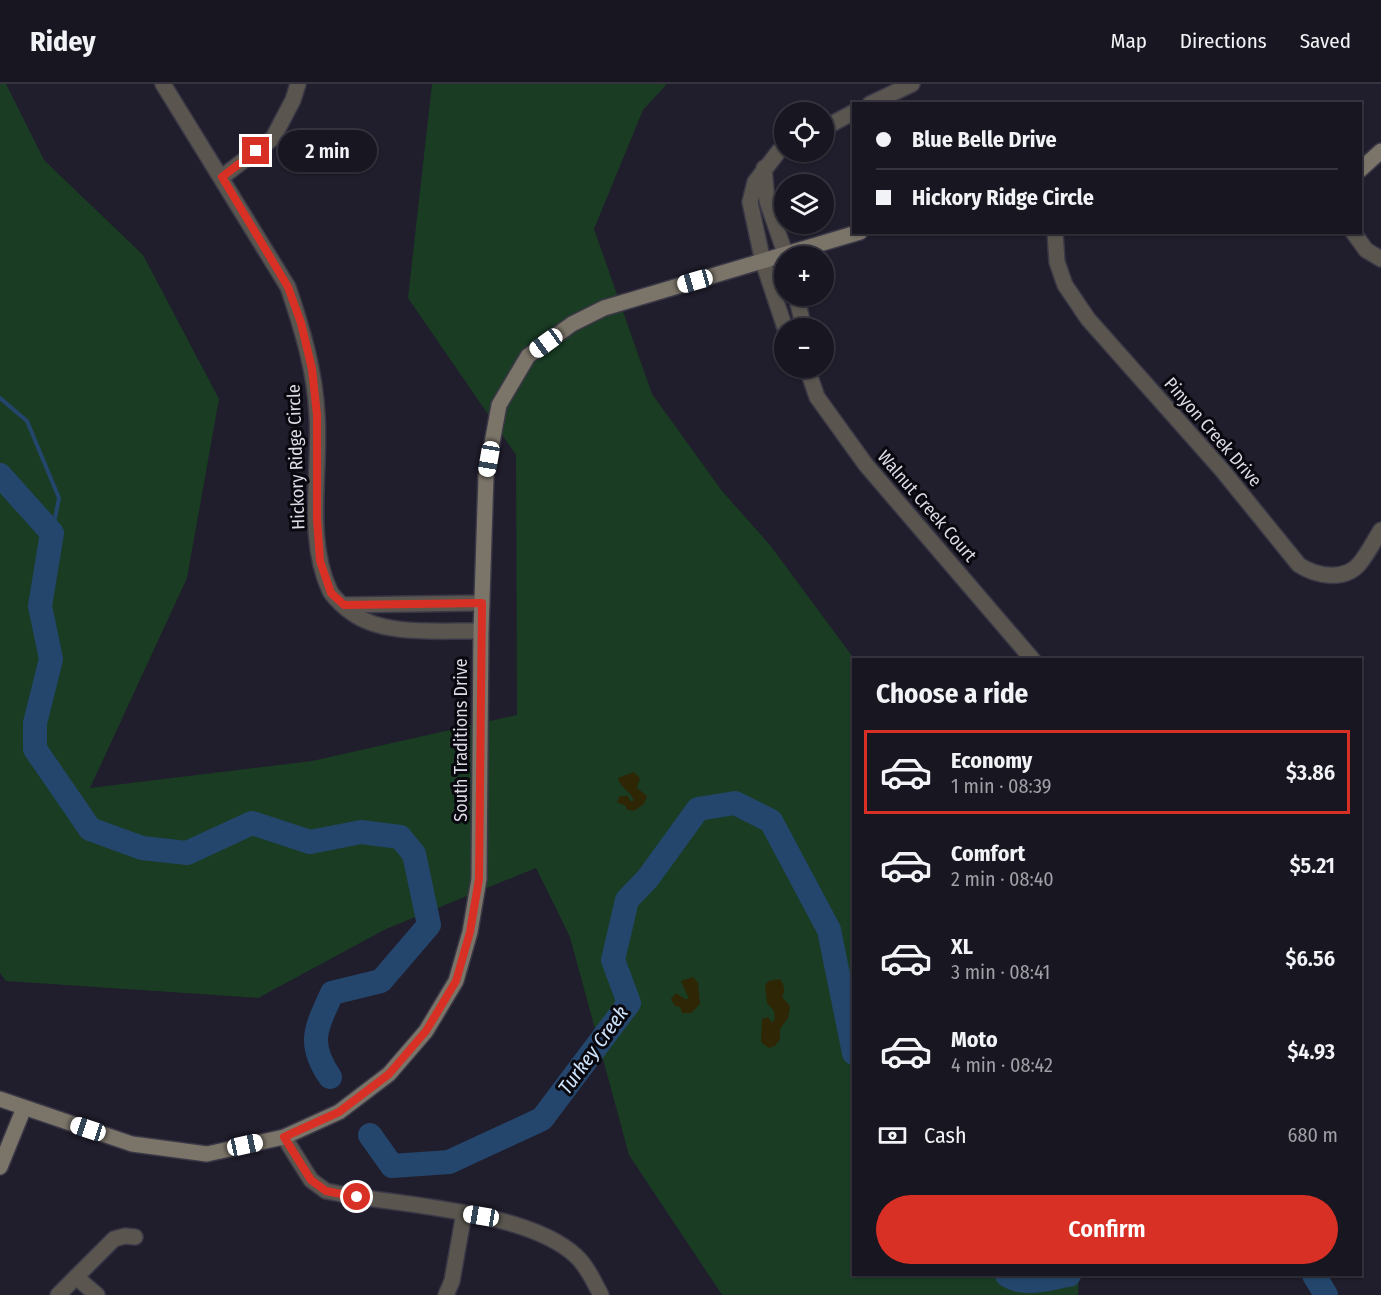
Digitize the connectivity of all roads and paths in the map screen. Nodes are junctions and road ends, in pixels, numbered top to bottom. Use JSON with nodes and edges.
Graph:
{"nodes":[{"id":1,"x":163,"y":84,"type":"edge"},
{"id":2,"x":298,"y":84,"type":"edge"},
{"id":3,"x":912,"y":84,"type":"edge"},
{"id":4,"x":874,"y":102,"type":"edge"},
{"id":5,"x":852,"y":113,"type":"edge"},
{"id":6,"x":834,"y":123,"type":"edge"},
{"id":7,"x":1381,"y":151,"type":"edge"},
{"id":8,"x":774,"y":156,"type":"edge"},
{"id":9,"x":764,"y":168,"type":"junction"},
{"id":10,"x":1362,"y":168,"type":"edge"},
{"id":11,"x":222,"y":177,"type":"junction"},
{"id":12,"x":854,"y":234,"type":"edge"},
{"id":13,"x":1055,"y":234,"type":"edge"},
{"id":14,"x":1354,"y":234,"type":"edge"},
{"id":15,"x":783,"y":246,"type":"edge"},
{"id":16,"x":817,"y":246,"type":"edge"},
{"id":17,"x":774,"y":259,"type":"edge"},
{"id":18,"x":1381,"y":259,"type":"edge"},
{"id":19,"x":763,"y":262,"type":"junction"},
{"id":20,"x":782,"y":318,"type":"edge"},
{"id":21,"x":810,"y":378,"type":"edge"},
{"id":22,"x":1381,"y":530,"type":"edge"},
{"id":23,"x":482,"y":603,"type":"junction"},
{"id":24,"x":344,"y":605,"type":"junction"},
{"id":25,"x":481,"y":631,"type":"junction"},
{"id":26,"x":1031,"y":658,"type":"edge"},
{"id":27,"x":0,"y":1100,"type":"edge"},
{"id":28,"x":24,"y":1108,"type":"junction"},
{"id":29,"x":284,"y":1137,"type":"junction"},
{"id":30,"x":0,"y":1167,"type":"edge"},
{"id":31,"x":464,"y":1213,"type":"junction"},
{"id":32,"x":135,"y":1237,"type":"dead end"},
{"id":33,"x":76,"y":1277,"type":"junction"},
{"id":34,"x":58,"y":1295,"type":"edge"},
{"id":35,"x":97,"y":1295,"type":"edge"},
{"id":36,"x":446,"y":1295,"type":"edge"},
{"id":37,"x":601,"y":1295,"type":"edge"}],
"edges":[{"from":1,"to":11,"type":"street","name":"Hickory Ridge Circle"},
{"from":2,"to":11,"type":"street"},
{"from":3,"to":4,"type":"street"},
{"from":5,"to":6,"type":"street"},
{"from":7,"to":10,"type":"street"},
{"from":8,"to":9,"type":"street"},
{"from":9,"to":15,"type":"street"},
{"from":9,"to":19,"type":"street"},
{"from":11,"to":24,"type":"street","name":"Hickory Ridge Circle"},
{"from":12,"to":16,"type":"street","name":"South Traditions Drive"},
{"from":13,"to":22,"type":"street","name":"Pinyon Creek Drive"},
{"from":14,"to":18,"type":"street"},
{"from":17,"to":19,"type":"street","name":"South Traditions Drive"},
{"from":19,"to":20,"type":"street"},
{"from":19,"to":23,"type":"street","name":"South Traditions Drive"},
{"from":21,"to":26,"type":"street","name":"Walnut Creek Court"},
{"from":23,"to":24,"type":"street"},
{"from":23,"to":25,"type":"street","name":"South Traditions Drive"},
{"from":24,"to":25,"type":"street","name":"Hickory Ridge Circle"},
{"from":25,"to":29,"type":"street","name":"South Traditions Drive"},
{"from":27,"to":28,"type":"street","name":"South Traditions Drive"},
{"from":28,"to":29,"type":"street","name":"South Traditions Drive"},
{"from":28,"to":30,"type":"street"},
{"from":29,"to":31,"type":"street"},
{"from":31,"to":36,"type":"street"},
{"from":31,"to":37,"type":"street"},
{"from":32,"to":33,"type":"street"},
{"from":33,"to":34,"type":"street"},
{"from":33,"to":35,"type":"street"}]}
